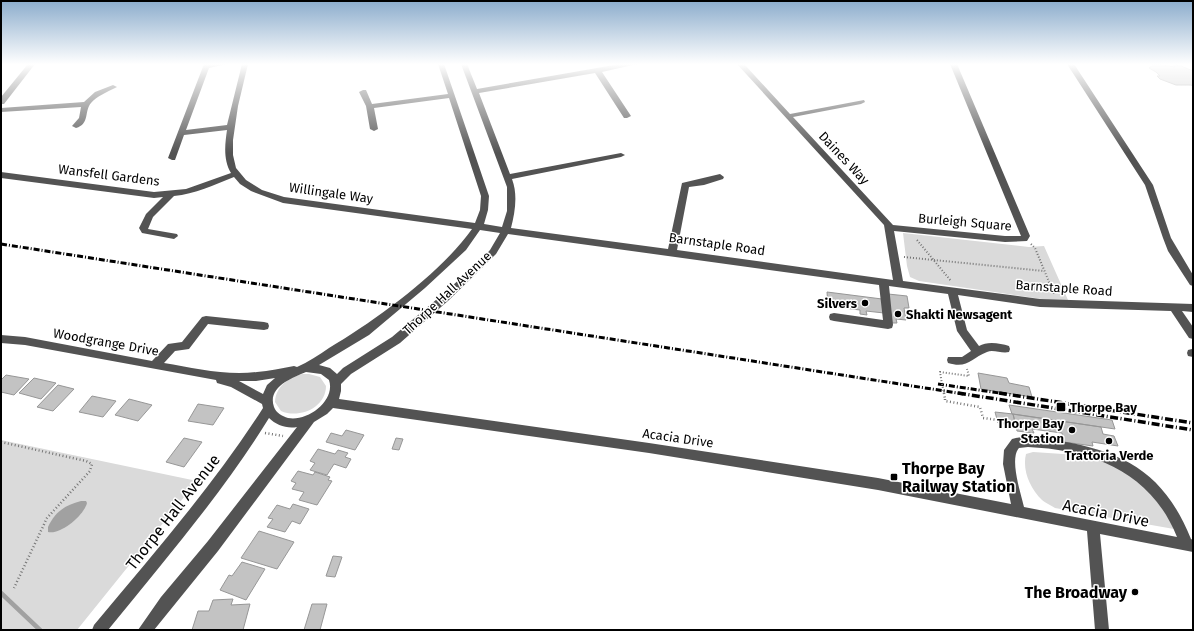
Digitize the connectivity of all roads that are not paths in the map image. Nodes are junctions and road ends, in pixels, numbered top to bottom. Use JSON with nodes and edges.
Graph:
{"nodes":[{"id":1,"x":8,"y":93,"type":"edge"},
{"id":2,"x":99,"y":93,"type":"edge"},
{"id":3,"x":197,"y":93,"type":"edge"},
{"id":4,"x":238,"y":93,"type":"edge"},
{"id":5,"x":364,"y":93,"type":"edge"},
{"id":6,"x":475,"y":93,"type":"edge"},
{"id":7,"x":612,"y":93,"type":"edge"},
{"id":8,"x":768,"y":93,"type":"edge"},
{"id":9,"x":966,"y":93,"type":"edge"},
{"id":10,"x":1089,"y":93,"type":"edge"},
{"id":11,"x":452,"y":96,"type":"joint"},
{"id":12,"x":1,"y":102,"type":"edge"},
{"id":13,"x":860,"y":102,"type":"dead end"},
{"id":14,"x":86,"y":104,"type":"junction"},
{"id":15,"x":370,"y":106,"type":"junction"},
{"id":16,"x":1,"y":110,"type":"edge"},
{"id":17,"x":627,"y":116,"type":"dead end"},
{"id":18,"x":789,"y":116,"type":"junction"},
{"id":19,"x":76,"y":126,"type":"dead end"},
{"id":20,"x":231,"y":127,"type":"junction"},
{"id":21,"x":374,"y":128,"type":"dead end"},
{"id":22,"x":182,"y":133,"type":"junction"},
{"id":23,"x":621,"y":155,"type":"dead end"},
{"id":24,"x":172,"y":158,"type":"dead end"},
{"id":25,"x":235,"y":174,"type":"junction"},
{"id":26,"x":1,"y":175,"type":"edge"},
{"id":27,"x":507,"y":177,"type":"junction"},
{"id":28,"x":720,"y":177,"type":"dead end"},
{"id":29,"x":170,"y":195,"type":"junction"},
{"id":30,"x":479,"y":225,"type":"junction"},
{"id":31,"x":889,"y":228,"type":"junction"},
{"id":32,"x":506,"y":230,"type":"junction"},
{"id":33,"x":174,"y":236,"type":"dead end"},
{"id":34,"x":672,"y":252,"type":"junction"},
{"id":35,"x":884,"y":282,"type":"junction"},
{"id":36,"x":1193,"y":283,"type":"edge"},
{"id":37,"x":899,"y":284,"type":"junction"},
{"id":38,"x":952,"y":290,"type":"junction"},
{"id":39,"x":1174,"y":307,"type":"junction"},
{"id":40,"x":1193,"y":308,"type":"edge"},
{"id":41,"x":834,"y":317,"type":"dead end"},
{"id":42,"x":264,"y":326,"type":"dead end"},
{"id":43,"x":1193,"y":335,"type":"edge"},
{"id":44,"x":1,"y":339,"type":"edge"},
{"id":45,"x":1005,"y":349,"type":"dead end"},
{"id":46,"x":978,"y":352,"type":"junction"},
{"id":47,"x":952,"y":360,"type":"dead end"},
{"id":48,"x":155,"y":366,"type":"junction"},
{"id":49,"x":300,"y":369,"type":"junction"},
{"id":50,"x":206,"y":375,"type":"junction"},
{"id":51,"x":336,"y":382,"type":"junction"},
{"id":52,"x":332,"y":402,"type":"junction"},
{"id":53,"x":267,"y":406,"type":"junction"},
{"id":54,"x":309,"y":420,"type":"junction"},
{"id":55,"x":1019,"y":511,"type":"junction"},
{"id":56,"x":1094,"y":527,"type":"junction"},
{"id":57,"x":1190,"y":546,"type":"edge"},
{"id":58,"x":99,"y":630,"type":"edge"},
{"id":59,"x":145,"y":630,"type":"edge"},
{"id":60,"x":1102,"y":630,"type":"edge"}],
"edges":[{"from":1,"to":12,"type":"street"},
{"from":2,"to":14,"type":"street"},
{"from":3,"to":22,"type":"street"},
{"from":4,"to":20,"type":"street"},
{"from":5,"to":15,"type":"street"},
{"from":6,"to":27,"type":"street","name":"Thorpe Hall Avenue"},
{"from":7,"to":17,"type":"street"},
{"from":8,"to":18,"type":"street","name":"Daines Way"},
{"from":9,"to":31,"type":"street","name":"Burleigh Square"},
{"from":10,"to":36,"type":"street"},
{"from":11,"to":15,"type":"street"},
{"from":11,"to":30,"type":"street","name":"Thorpe Hall Avenue"},
{"from":13,"to":18,"type":"street"},
{"from":14,"to":16,"type":"street"},
{"from":14,"to":19,"type":"street"},
{"from":15,"to":21,"type":"street"},
{"from":18,"to":31,"type":"street","name":"Daines Way"},
{"from":20,"to":22,"type":"street"},
{"from":20,"to":25,"type":"street"},
{"from":22,"to":24,"type":"street"},
{"from":23,"to":27,"type":"street"},
{"from":25,"to":29,"type":"street","name":"Wansfell Gardens"},
{"from":25,"to":30,"type":"street","name":"Willingale Way"},
{"from":26,"to":29,"type":"street","name":"Wansfell Gardens"},
{"from":27,"to":32,"type":"street","name":"Thorpe Hall Avenue"},
{"from":28,"to":34,"type":"street"},
{"from":29,"to":33,"type":"street"},
{"from":30,"to":32,"type":"street","name":"Barnstaple Road"},
{"from":30,"to":49,"type":"street","name":"Thorpe Hall Avenue"},
{"from":31,"to":37,"type":"street","name":"Daines Way"},
{"from":32,"to":34,"type":"street","name":"Barnstaple Road"},
{"from":32,"to":51,"type":"street","name":"Thorpe Hall Avenue"},
{"from":34,"to":35,"type":"street","name":"Barnstaple Road"},
{"from":35,"to":37,"type":"street","name":"Barnstaple Road"},
{"from":35,"to":41,"type":"street"},
{"from":37,"to":38,"type":"street","name":"Barnstaple Road"},
{"from":38,"to":39,"type":"street","name":"Barnstaple Road"},
{"from":38,"to":46,"type":"street"},
{"from":39,"to":40,"type":"street","name":"Barnstaple Road"},
{"from":39,"to":43,"type":"street"},
{"from":42,"to":48,"type":"street"},
{"from":44,"to":48,"type":"street","name":"Woodgrange Drive"},
{"from":45,"to":46,"type":"street"},
{"from":46,"to":47,"type":"street"},
{"from":48,"to":50,"type":"street","name":"Woodgrange Drive"},
{"from":49,"to":50,"type":"street","name":"Woodgrange Drive"},
{"from":49,"to":51,"type":"street"},
{"from":49,"to":53,"type":"street"},
{"from":50,"to":53,"type":"street","name":"Woodgrange Drive"},
{"from":51,"to":52,"type":"street"},
{"from":52,"to":54,"type":"street"},
{"from":52,"to":55,"type":"street","name":"Acacia Drive"},
{"from":53,"to":54,"type":"street"},
{"from":53,"to":58,"type":"street","name":"Thorpe Hall Avenue"},
{"from":54,"to":59,"type":"street"},
{"from":55,"to":56,"type":"street","name":"Acacia Drive"},
{"from":55,"to":57,"type":"street","name":"Acacia Drive"},
{"from":56,"to":57,"type":"street","name":"Acacia Drive"},
{"from":56,"to":60,"type":"street"}]}
